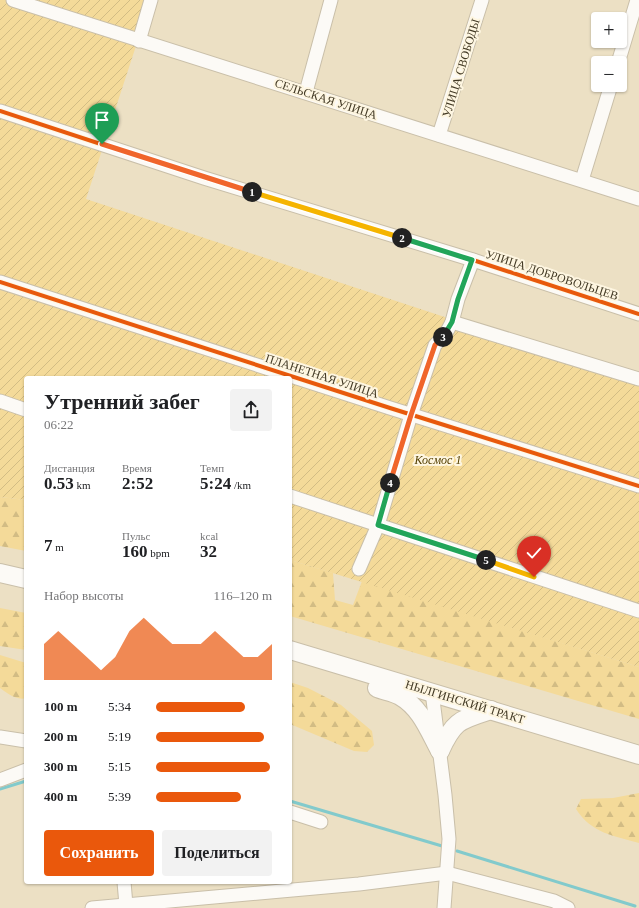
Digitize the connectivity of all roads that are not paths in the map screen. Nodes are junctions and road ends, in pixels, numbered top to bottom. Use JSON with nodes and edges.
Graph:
{"nodes":[{"id":1,"x":13,"y":0,"type":"edge"},
{"id":2,"x":151,"y":0,"type":"edge"},
{"id":3,"x":331,"y":0,"type":"edge"},
{"id":4,"x":482,"y":0,"type":"edge"},
{"id":5,"x":637,"y":0,"type":"edge"},
{"id":6,"x":139,"y":41,"type":"junction"},
{"id":7,"x":620,"y":56,"type":"edge"},
{"id":8,"x":306,"y":92,"type":"junction"},
{"id":9,"x":609,"y":92,"type":"edge"},
{"id":10,"x":0,"y":111,"type":"edge"},
{"id":11,"x":439,"y":135,"type":"junction"},
{"id":12,"x":582,"y":180,"type":"junction"},
{"id":13,"x":639,"y":198,"type":"edge"},
{"id":14,"x":472,"y":260,"type":"junction"},
{"id":15,"x":0,"y":282,"type":"edge"},
{"id":16,"x":639,"y":314,"type":"edge"},
{"id":17,"x":452,"y":322,"type":"junction"},
{"id":18,"x":290,"y":376,"type":"edge"},
{"id":19,"x":292,"y":376,"type":"edge"},
{"id":20,"x":639,"y":379,"type":"edge"},
{"id":21,"x":0,"y":401,"type":"edge"},
{"id":22,"x":24,"y":409,"type":"edge"},
{"id":23,"x":411,"y":415,"type":"junction"},
{"id":24,"x":639,"y":486,"type":"edge"},
{"id":25,"x":292,"y":497,"type":"edge"},
{"id":26,"x":378,"y":525,"type":"junction"},
{"id":27,"x":359,"y":568,"type":"dead end"},
{"id":28,"x":0,"y":573,"type":"edge"},
{"id":29,"x":24,"y":578,"type":"edge"},
{"id":30,"x":639,"y":611,"type":"edge"},
{"id":31,"x":292,"y":651,"type":"edge"},
{"id":32,"x":292,"y":661,"type":"edge"},
{"id":33,"x":432,"y":692,"type":"junction"},
{"id":34,"x":492,"y":710,"type":"junction"},
{"id":35,"x":0,"y":736,"type":"edge"},
{"id":36,"x":24,"y":741,"type":"edge"},
{"id":37,"x":440,"y":751,"type":"junction"},
{"id":38,"x":639,"y":755,"type":"edge"},
{"id":39,"x":24,"y":771,"type":"edge"},
{"id":40,"x":0,"y":780,"type":"edge"},
{"id":41,"x":292,"y":813,"type":"edge"},
{"id":42,"x":321,"y":822,"type":"dead end"},
{"id":43,"x":447,"y":873,"type":"junction"},
{"id":44,"x":124,"y":884,"type":"edge"},
{"id":45,"x":549,"y":904,"type":"edge"},
{"id":46,"x":126,"y":905,"type":"junction"},
{"id":47,"x":92,"y":908,"type":"edge"},
{"id":48,"x":444,"y":908,"type":"edge"},
{"id":49,"x":568,"y":908,"type":"edge"}],
"edges":[{"from":1,"to":6,"type":"street","name":"СЕЛЬСКАЯ УЛИЦА"},
{"from":2,"to":6,"type":"street"},
{"from":3,"to":8,"type":"street"},
{"from":4,"to":11,"type":"street","name":"УЛИЦА СВОБОДЫ"},
{"from":5,"to":7,"type":"street"},
{"from":6,"to":8,"type":"street","name":"СЕЛЬСКАЯ УЛИЦА"},
{"from":8,"to":11,"type":"street","name":"СЕЛЬСКАЯ УЛИЦА"},
{"from":9,"to":12,"type":"street"},
{"from":10,"to":14,"type":"street","name":"УЛИЦА ДОБРОВОЛЬЦЕВ"},
{"from":11,"to":12,"type":"street","name":"СЕЛЬСКАЯ УЛИЦА"},
{"from":12,"to":13,"type":"street","name":"СЕЛЬСКАЯ УЛИЦА"},
{"from":14,"to":16,"type":"street","name":"УЛИЦА ДОБРОВОЛЬЦЕВ"},
{"from":14,"to":17,"type":"street"},
{"from":15,"to":18,"type":"street","name":"ПЛАНЕТНАЯ УЛИЦА"},
{"from":17,"to":20,"type":"street"},
{"from":17,"to":23,"type":"street"},
{"from":19,"to":23,"type":"street","name":"ПЛАНЕТНАЯ УЛИЦА"},
{"from":21,"to":22,"type":"street"},
{"from":23,"to":24,"type":"street","name":"ПЛАНЕТНАЯ УЛИЦА"},
{"from":23,"to":26,"type":"street"},
{"from":25,"to":26,"type":"street"},
{"from":26,"to":27,"type":"street"},
{"from":26,"to":30,"type":"street"},
{"from":28,"to":29,"type":"main road"},
{"from":31,"to":33,"type":"main road","name":"НЫЛГИНСКИЙ ТРАКТ"},
{"from":32,"to":37,"type":"main road"},
{"from":33,"to":34,"type":"main road","name":"НЫЛГИНСКИЙ ТРАКТ"},
{"from":33,"to":37,"type":"street"},
{"from":34,"to":37,"type":"main road"},
{"from":34,"to":38,"type":"main road","name":"НЫЛГИНСКИЙ ТРАКТ"},
{"from":35,"to":36,"type":"street"},
{"from":37,"to":43,"type":"street"},
{"from":39,"to":40,"type":"street"},
{"from":41,"to":42,"type":"street"},
{"from":43,"to":45,"type":"street"},
{"from":43,"to":46,"type":"street"},
{"from":43,"to":48,"type":"street"},
{"from":44,"to":46,"type":"street"},
{"from":45,"to":49,"type":"street"},
{"from":46,"to":47,"type":"street"}]}
